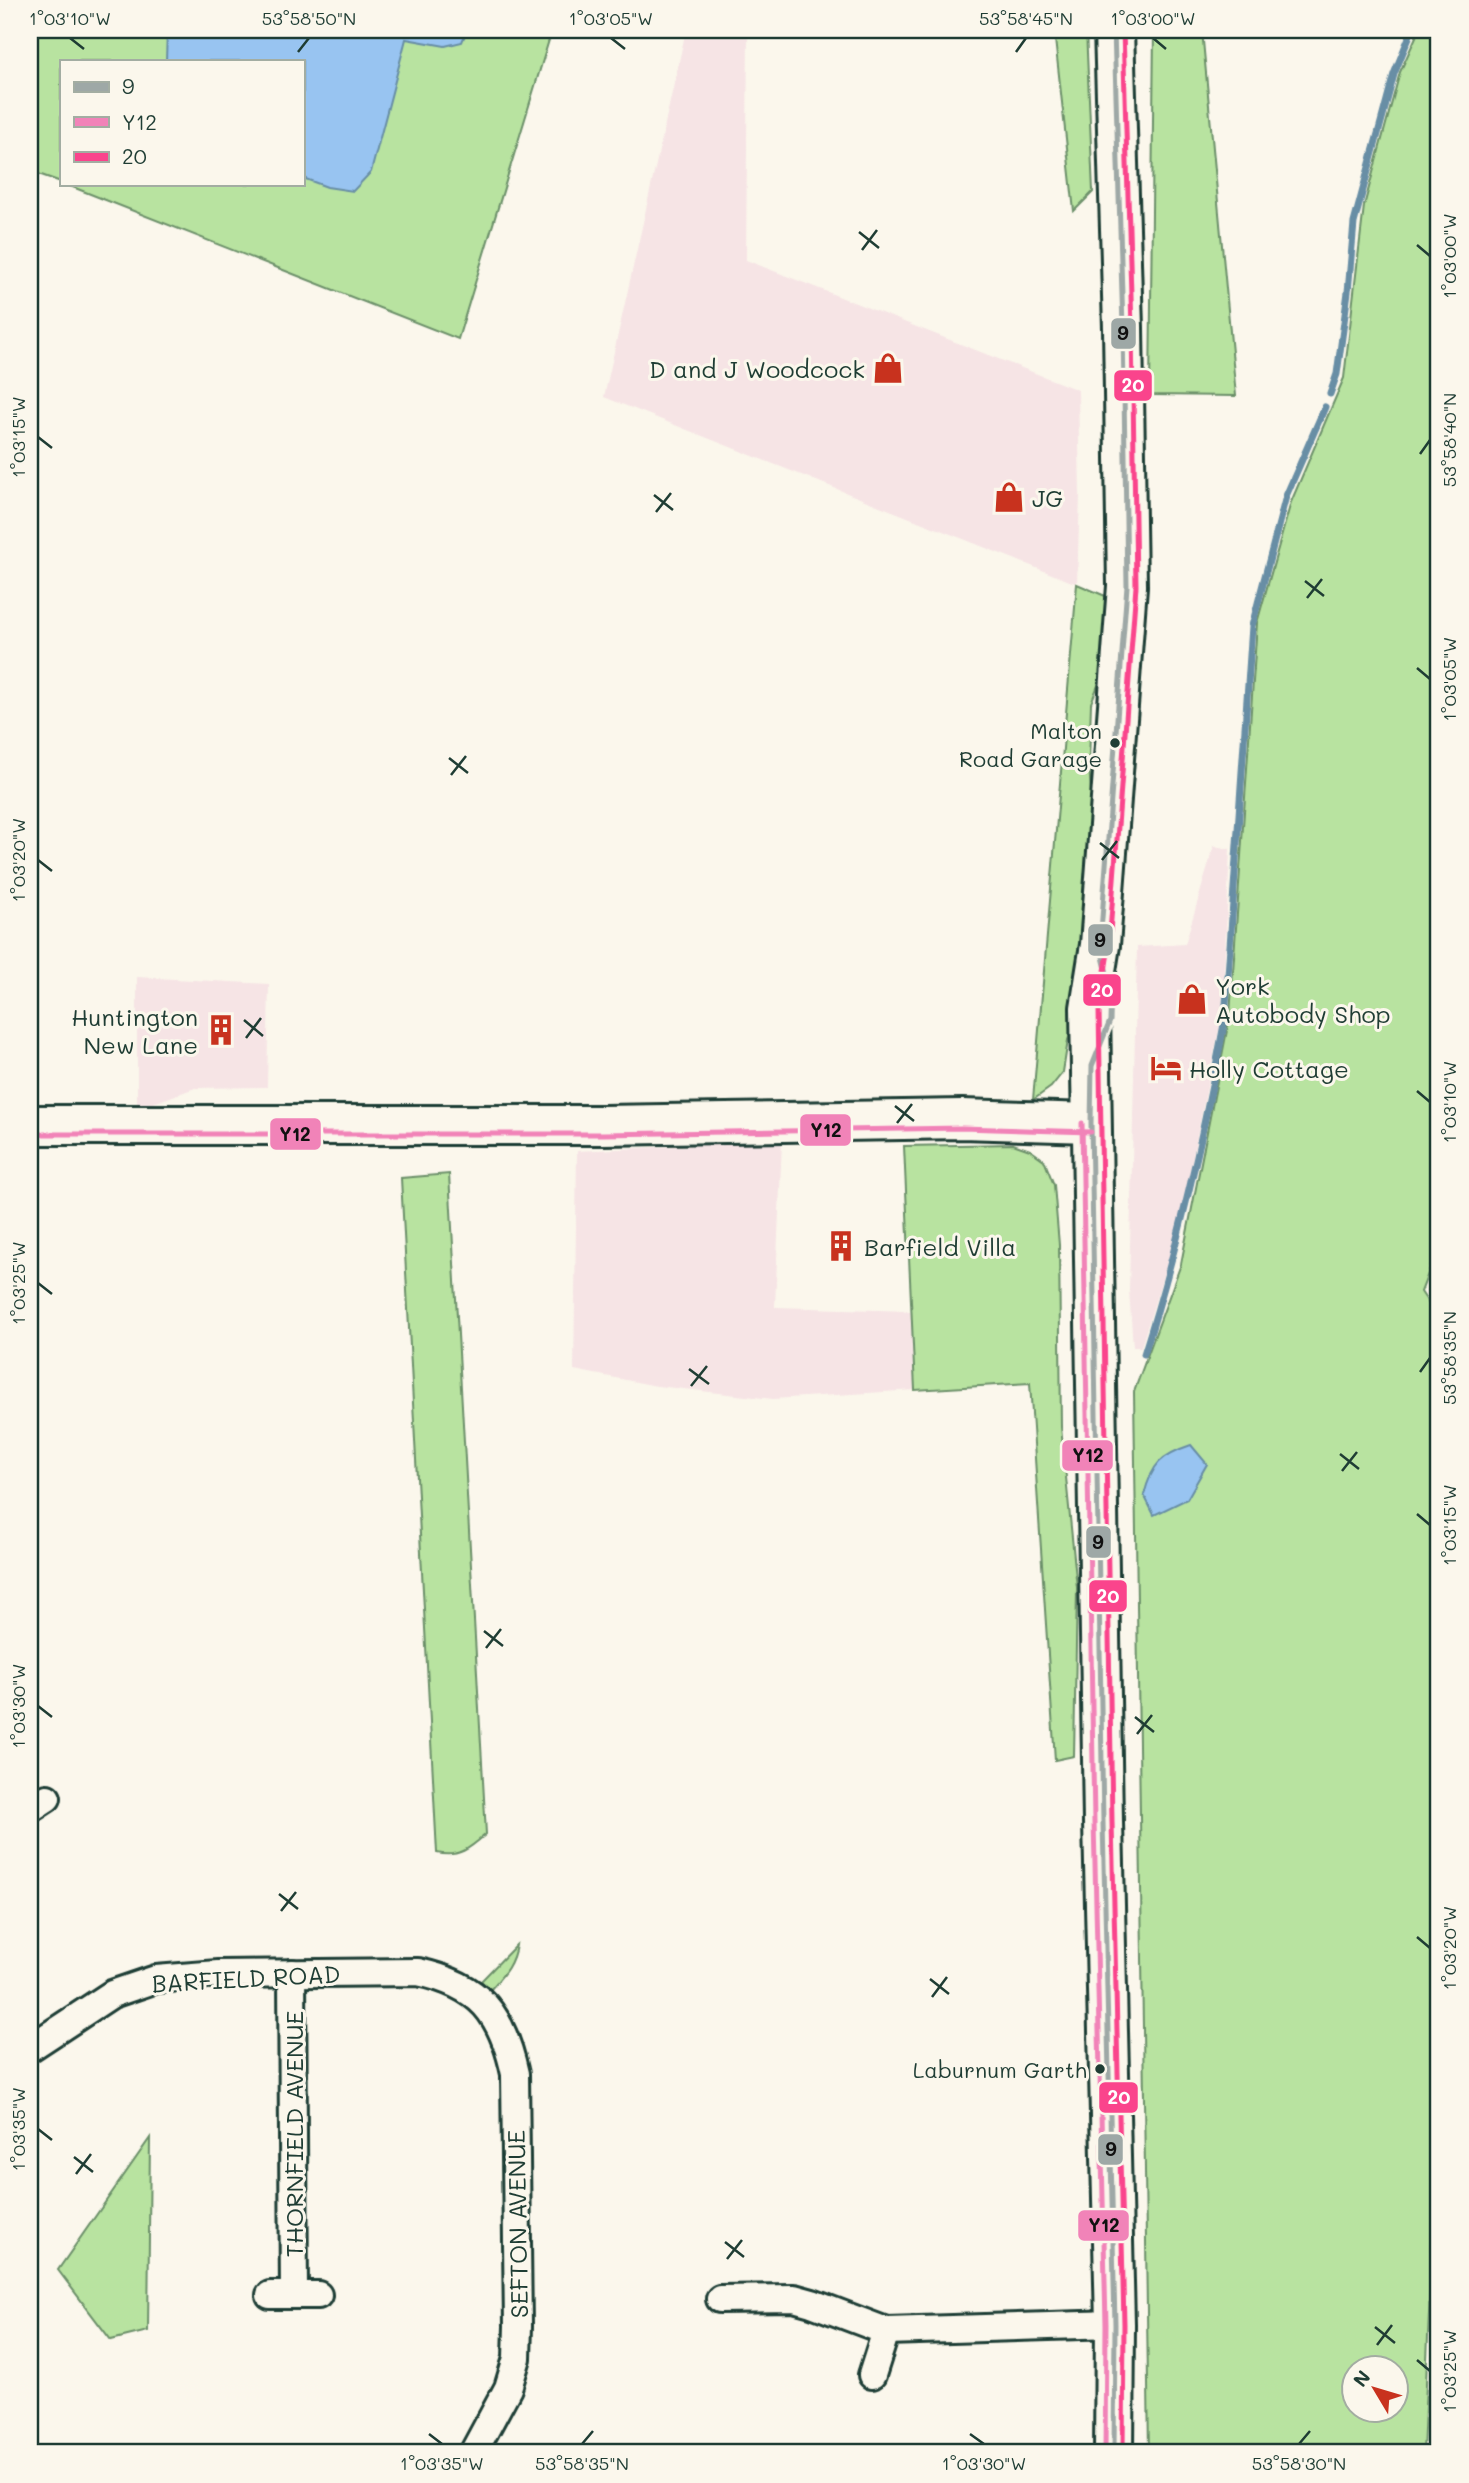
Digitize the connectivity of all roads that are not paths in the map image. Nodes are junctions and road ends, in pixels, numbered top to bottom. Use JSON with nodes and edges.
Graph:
{"nodes":[{"id":1,"x":1114,"y":30,"type":"edge"},
{"id":2,"x":1091,"y":1123,"type":"junction"},
{"id":3,"x":30,"y":1125,"type":"edge"},
{"id":4,"x":292,"y":1973,"type":"junction"},
{"id":5,"x":475,"y":1996,"type":"joint"},
{"id":6,"x":30,"y":2048,"type":"edge"},
{"id":7,"x":294,"y":2295,"type":"dead end"},
{"id":8,"x":720,"y":2299,"type":"dead end"},
{"id":9,"x":1115,"y":2324,"type":"junction"},
{"id":10,"x":886,"y":2331,"type":"junction"},
{"id":11,"x":872,"y":2375,"type":"dead end"},
{"id":12,"x":473,"y":2453,"type":"edge"},
{"id":13,"x":1114,"y":2453,"type":"edge"}],
"edges":[{"from":1,"to":2,"type":"main road"},
{"from":2,"to":3,"type":"main road"},
{"from":2,"to":9,"type":"main road"},
{"from":4,"to":5,"type":"street","name":"BARFIELD ROAD"},
{"from":4,"to":6,"type":"street","name":"BARFIELD ROAD"},
{"from":4,"to":7,"type":"street","name":"THORNFIELD AVENUE"},
{"from":5,"to":12,"type":"street","name":"SEFTON AVENUE"},
{"from":8,"to":10,"type":"street"},
{"from":9,"to":10,"type":"street"},
{"from":9,"to":13,"type":"main road"},
{"from":10,"to":11,"type":"street"}]}
